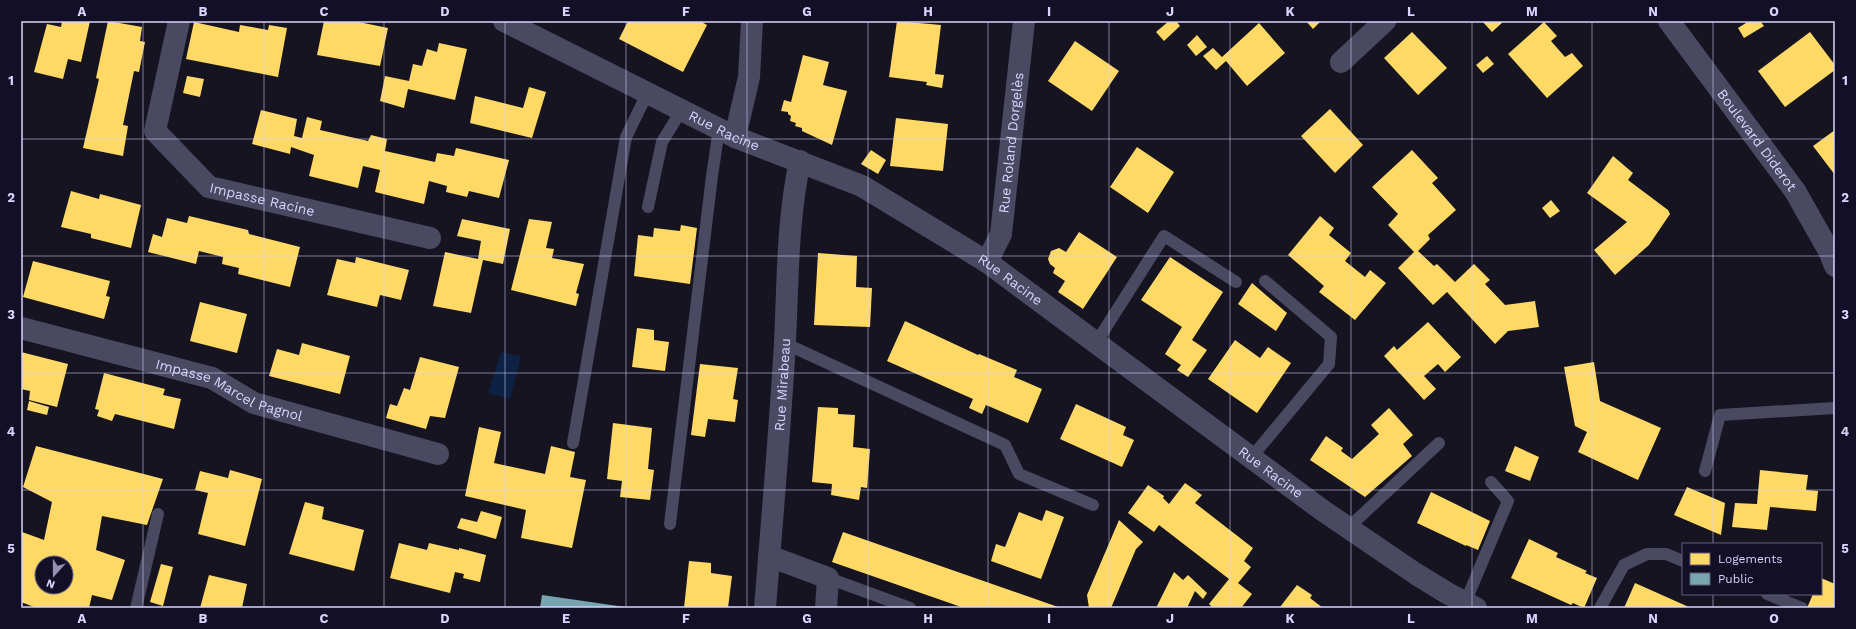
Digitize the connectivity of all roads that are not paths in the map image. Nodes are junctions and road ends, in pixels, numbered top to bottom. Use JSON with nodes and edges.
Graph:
{"nodes":[{"id":1,"x":179,"y":21,"type":"edge"},
{"id":2,"x":504,"y":21,"type":"edge"},
{"id":3,"x":752,"y":21,"type":"edge"},
{"id":4,"x":1024,"y":21,"type":"edge"},
{"id":5,"x":1385,"y":21,"type":"edge"},
{"id":6,"x":1669,"y":21,"type":"edge"},
{"id":7,"x":1341,"y":62,"type":"dead end"},
{"id":8,"x":647,"y":94,"type":"junction"},
{"id":9,"x":681,"y":111,"type":"junction"},
{"id":10,"x":727,"y":133,"type":"junction"},
{"id":11,"x":800,"y":161,"type":"junction"},
{"id":12,"x":648,"y":207,"type":"dead end"},
{"id":13,"x":430,"y":238,"type":"dead end"},
{"id":14,"x":1833,"y":255,"type":"edge"},
{"id":15,"x":987,"y":262,"type":"junction"},
{"id":16,"x":1265,"y":281,"type":"dead end"},
{"id":17,"x":1236,"y":282,"type":"dead end"},
{"id":18,"x":21,"y":328,"type":"edge"},
{"id":19,"x":784,"y":343,"type":"junction"},
{"id":20,"x":1096,"y":343,"type":"junction"},
{"id":21,"x":1835,"y":408,"type":"edge"},
{"id":22,"x":573,"y":443,"type":"dead end"},
{"id":23,"x":1439,"y":443,"type":"dead end"},
{"id":24,"x":438,"y":454,"type":"dead end"},
{"id":25,"x":1252,"y":458,"type":"junction"},
{"id":26,"x":1705,"y":471,"type":"dead end"},
{"id":27,"x":1491,"y":482,"type":"dead end"},
{"id":28,"x":1093,"y":505,"type":"dead end"},
{"id":29,"x":158,"y":514,"type":"dead end"},
{"id":30,"x":670,"y":524,"type":"dead end"},
{"id":31,"x":1348,"y":528,"type":"junction"},
{"id":32,"x":769,"y":556,"type":"junction"},
{"id":33,"x":1682,"y":560,"type":"edge"},
{"id":34,"x":828,"y":578,"type":"junction"},
{"id":35,"x":1770,"y":595,"type":"edge"},
{"id":36,"x":1471,"y":605,"type":"edge"},
{"id":37,"x":136,"y":608,"type":"edge"},
{"id":38,"x":765,"y":608,"type":"edge"},
{"id":39,"x":826,"y":608,"type":"edge"},
{"id":40,"x":910,"y":608,"type":"edge"},
{"id":41,"x":1600,"y":608,"type":"edge"},
{"id":42,"x":1802,"y":608,"type":"edge"}],
"edges":[{"from":1,"to":13,"type":"street","name":"Impasse Racine"},
{"from":2,"to":8,"type":"street","name":"Rue Racine"},
{"from":3,"to":10,"type":"street"},
{"from":4,"to":15,"type":"street","name":"Rue Roland Dorgelès"},
{"from":5,"to":7,"type":"street"},
{"from":6,"to":14,"type":"street","name":"Boulevard Diderot"},
{"from":8,"to":9,"type":"street","name":"Rue Racine"},
{"from":8,"to":22,"type":"lane"},
{"from":9,"to":10,"type":"street","name":"Rue Racine"},
{"from":9,"to":12,"type":"lane"},
{"from":10,"to":11,"type":"street","name":"Rue Racine"},
{"from":10,"to":30,"type":"lane"},
{"from":11,"to":15,"type":"street","name":"Rue Racine"},
{"from":11,"to":19,"type":"street","name":"Rue Mirabeau"},
{"from":15,"to":20,"type":"street","name":"Rue Racine"},
{"from":16,"to":25,"type":"lane"},
{"from":17,"to":20,"type":"lane"},
{"from":18,"to":24,"type":"street","name":"Impasse Marcel Pagnol"},
{"from":19,"to":28,"type":"lane"},
{"from":19,"to":32,"type":"street","name":"Rue Mirabeau"},
{"from":20,"to":25,"type":"street","name":"Rue Racine"},
{"from":21,"to":26,"type":"lane"},
{"from":23,"to":31,"type":"lane"},
{"from":25,"to":31,"type":"street","name":"Rue Racine"},
{"from":27,"to":36,"type":"lane"},
{"from":29,"to":37,"type":"lane"},
{"from":31,"to":36,"type":"street","name":"Rue Racine"},
{"from":32,"to":34,"type":"street"},
{"from":32,"to":38,"type":"street","name":"Rue Mirabeau"},
{"from":33,"to":41,"type":"lane"},
{"from":34,"to":39,"type":"street"},
{"from":34,"to":40,"type":"lane"},
{"from":35,"to":42,"type":"lane"}]}
